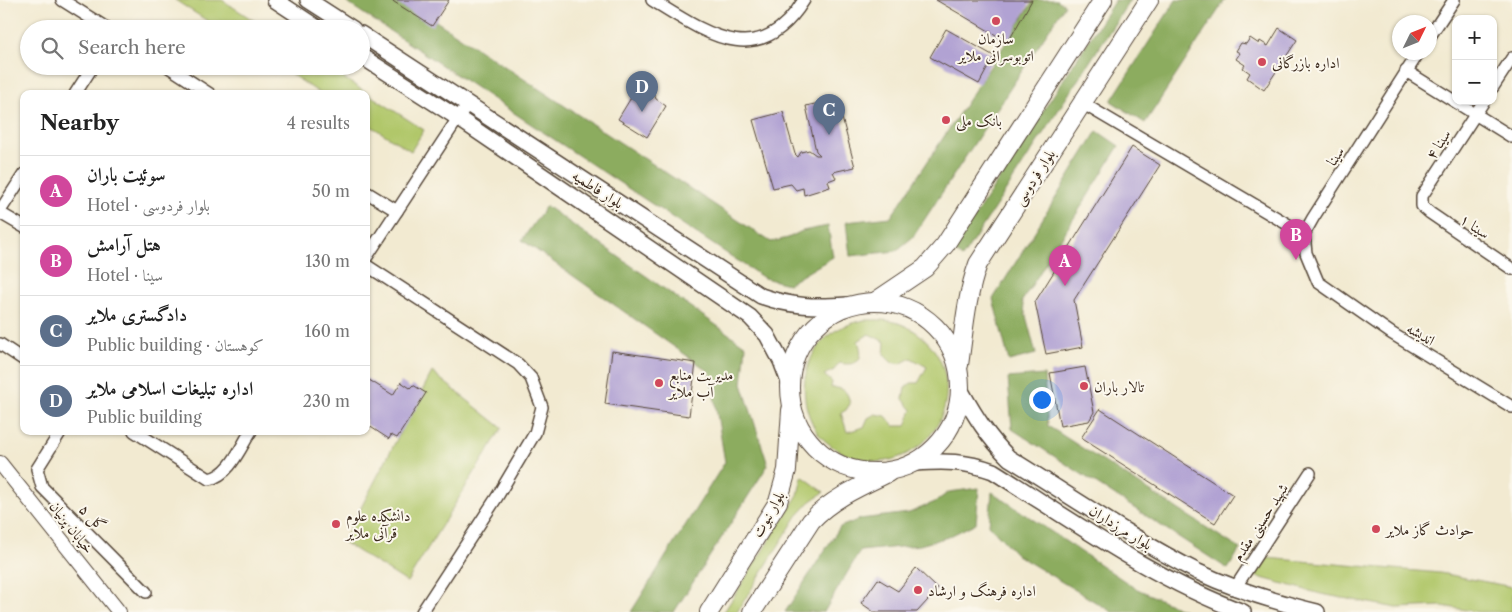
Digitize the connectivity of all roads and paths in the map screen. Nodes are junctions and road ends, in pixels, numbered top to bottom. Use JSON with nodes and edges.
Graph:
{"nodes":[{"id":1,"x":62,"y":0,"type":"edge"},
{"id":2,"x":308,"y":0,"type":"edge"},
{"id":3,"x":652,"y":0,"type":"edge"},
{"id":4,"x":804,"y":0,"type":"edge"},
{"id":5,"x":1149,"y":0,"type":"edge"},
{"id":6,"x":1454,"y":0,"type":"edge"},
{"id":7,"x":278,"y":1,"type":"edge"},
{"id":8,"x":1101,"y":1,"type":"edge"},
{"id":9,"x":94,"y":20,"type":"edge"},
{"id":10,"x":306,"y":20,"type":"edge"},
{"id":11,"x":339,"y":20,"type":"edge"},
{"id":12,"x":1437,"y":26,"type":"edge"},
{"id":13,"x":370,"y":40,"type":"edge"},
{"id":14,"x":1512,"y":58,"type":"edge"},
{"id":15,"x":1414,"y":60,"type":"edge"},
{"id":16,"x":370,"y":62,"type":"edge"},
{"id":17,"x":1406,"y":72,"type":"junction"},
{"id":18,"x":87,"y":75,"type":"edge"},
{"id":19,"x":181,"y":75,"type":"edge"},
{"id":20,"x":1497,"y":81,"type":"edge"},
{"id":21,"x":78,"y":90,"type":"edge"},
{"id":22,"x":204,"y":90,"type":"edge"},
{"id":23,"x":468,"y":103,"type":"junction"},
{"id":24,"x":1082,"y":103,"type":"junction"},
{"id":25,"x":1482,"y":105,"type":"edge"},
{"id":26,"x":1476,"y":114,"type":"junction"},
{"id":27,"x":458,"y":118,"type":"junction"},
{"id":28,"x":1512,"y":137,"type":"edge"},
{"id":29,"x":20,"y":180,"type":"edge"},
{"id":30,"x":370,"y":194,"type":"edge"},
{"id":31,"x":1422,"y":206,"type":"joint"},
{"id":32,"x":397,"y":211,"type":"junction"},
{"id":33,"x":0,"y":212,"type":"edge"},
{"id":34,"x":20,"y":224,"type":"edge"},
{"id":35,"x":1304,"y":234,"type":"junction"},
{"id":36,"x":370,"y":252,"type":"edge"},
{"id":37,"x":370,"y":268,"type":"edge"},
{"id":38,"x":1512,"y":269,"type":"edge"},
{"id":39,"x":876,"y":301,"type":"junction"},
{"id":40,"x":847,"y":305,"type":"junction"},
{"id":41,"x":0,"y":344,"type":"edge"},
{"id":42,"x":20,"y":357,"type":"edge"},
{"id":43,"x":959,"y":368,"type":"junction"},
{"id":44,"x":790,"y":382,"type":"junction"},
{"id":45,"x":961,"y":391,"type":"junction"},
{"id":46,"x":791,"y":405,"type":"junction"},
{"id":47,"x":1512,"y":407,"type":"edge"},
{"id":48,"x":58,"y":435,"type":"edge"},
{"id":49,"x":140,"y":435,"type":"edge"},
{"id":50,"x":249,"y":435,"type":"edge"},
{"id":51,"x":0,"y":463,"type":"edge"},
{"id":52,"x":915,"y":463,"type":"junction"},
{"id":53,"x":894,"y":470,"type":"junction"},
{"id":54,"x":1310,"y":473,"type":"dead end"},
{"id":55,"x":1235,"y":588,"type":"junction"},
{"id":56,"x":146,"y":592,"type":"dead end"},
{"id":57,"x":427,"y":610,"type":"edge"},
{"id":58,"x":119,"y":612,"type":"edge"},
{"id":59,"x":709,"y":612,"type":"edge"},
{"id":60,"x":752,"y":612,"type":"edge"},
{"id":61,"x":1243,"y":612,"type":"edge"},
{"id":62,"x":1317,"y":612,"type":"edge"}],
"edges":[{"from":1,"to":9,"type":"street"},
{"from":2,"to":11,"type":"main road"},
{"from":3,"to":4,"type":"street"},
{"from":5,"to":24,"type":"main road","name":"بلوار فردوسی"},
{"from":6,"to":12,"type":"street"},
{"from":7,"to":10,"type":"main road"},
{"from":8,"to":39,"type":"main road"},
{"from":13,"to":23,"type":"main road","name":"بلوار فاطمیه"},
{"from":14,"to":20,"type":"street"},
{"from":15,"to":17,"type":"street","name":"سینا"},
{"from":16,"to":27,"type":"main road","name":"بلوار فاطمیه"},
{"from":17,"to":26,"type":"street"},
{"from":17,"to":35,"type":"street","name":"سینا"},
{"from":18,"to":21,"type":"street"},
{"from":19,"to":22,"type":"street"},
{"from":23,"to":27,"type":"street"},
{"from":23,"to":40,"type":"main road","name":"بلوار فاطمیه"},
{"from":24,"to":35,"type":"street"},
{"from":24,"to":43,"type":"main road","name":"بلوار فردوسی"},
{"from":25,"to":26,"type":"street","name":"سینا ۴"},
{"from":26,"to":28,"type":"street"},
{"from":26,"to":31,"type":"street","name":"سینا ۴"},
{"from":27,"to":32,"type":"street"},
{"from":27,"to":44,"type":"main road","name":"بلوار فاطمیه"},
{"from":29,"to":33,"type":"street"},
{"from":30,"to":32,"type":"street"},
{"from":31,"to":38,"type":"street","name":"سینا ۱"},
{"from":32,"to":36,"type":"street"},
{"from":33,"to":34,"type":"street"},
{"from":35,"to":47,"type":"street","name":"اندیشه"},
{"from":37,"to":57,"type":"street"},
{"from":39,"to":40,"type":"main road"},
{"from":39,"to":43,"type":"main road"},
{"from":40,"to":44,"type":"main road"},
{"from":41,"to":42,"type":"street"},
{"from":43,"to":45,"type":"main road"},
{"from":44,"to":46,"type":"main road"},
{"from":45,"to":52,"type":"main road"},
{"from":45,"to":55,"type":"main road","name":"بلوار مرزداران"},
{"from":46,"to":53,"type":"main road"},
{"from":46,"to":59,"type":"main road","name":"بلوار نبوت"},
{"from":48,"to":56,"type":"street","name":"گل ۵"},
{"from":49,"to":50,"type":"street"},
{"from":51,"to":58,"type":"street","name":"خیابان پرنیان"},
{"from":52,"to":53,"type":"main road"},
{"from":52,"to":61,"type":"main road","name":"بلوار مرزداران"},
{"from":53,"to":60,"type":"main road"},
{"from":54,"to":55,"type":"street","name":"شهید حسینی مقدم"},
{"from":55,"to":62,"type":"main road","name":"بلوار مرزداران"}]}
